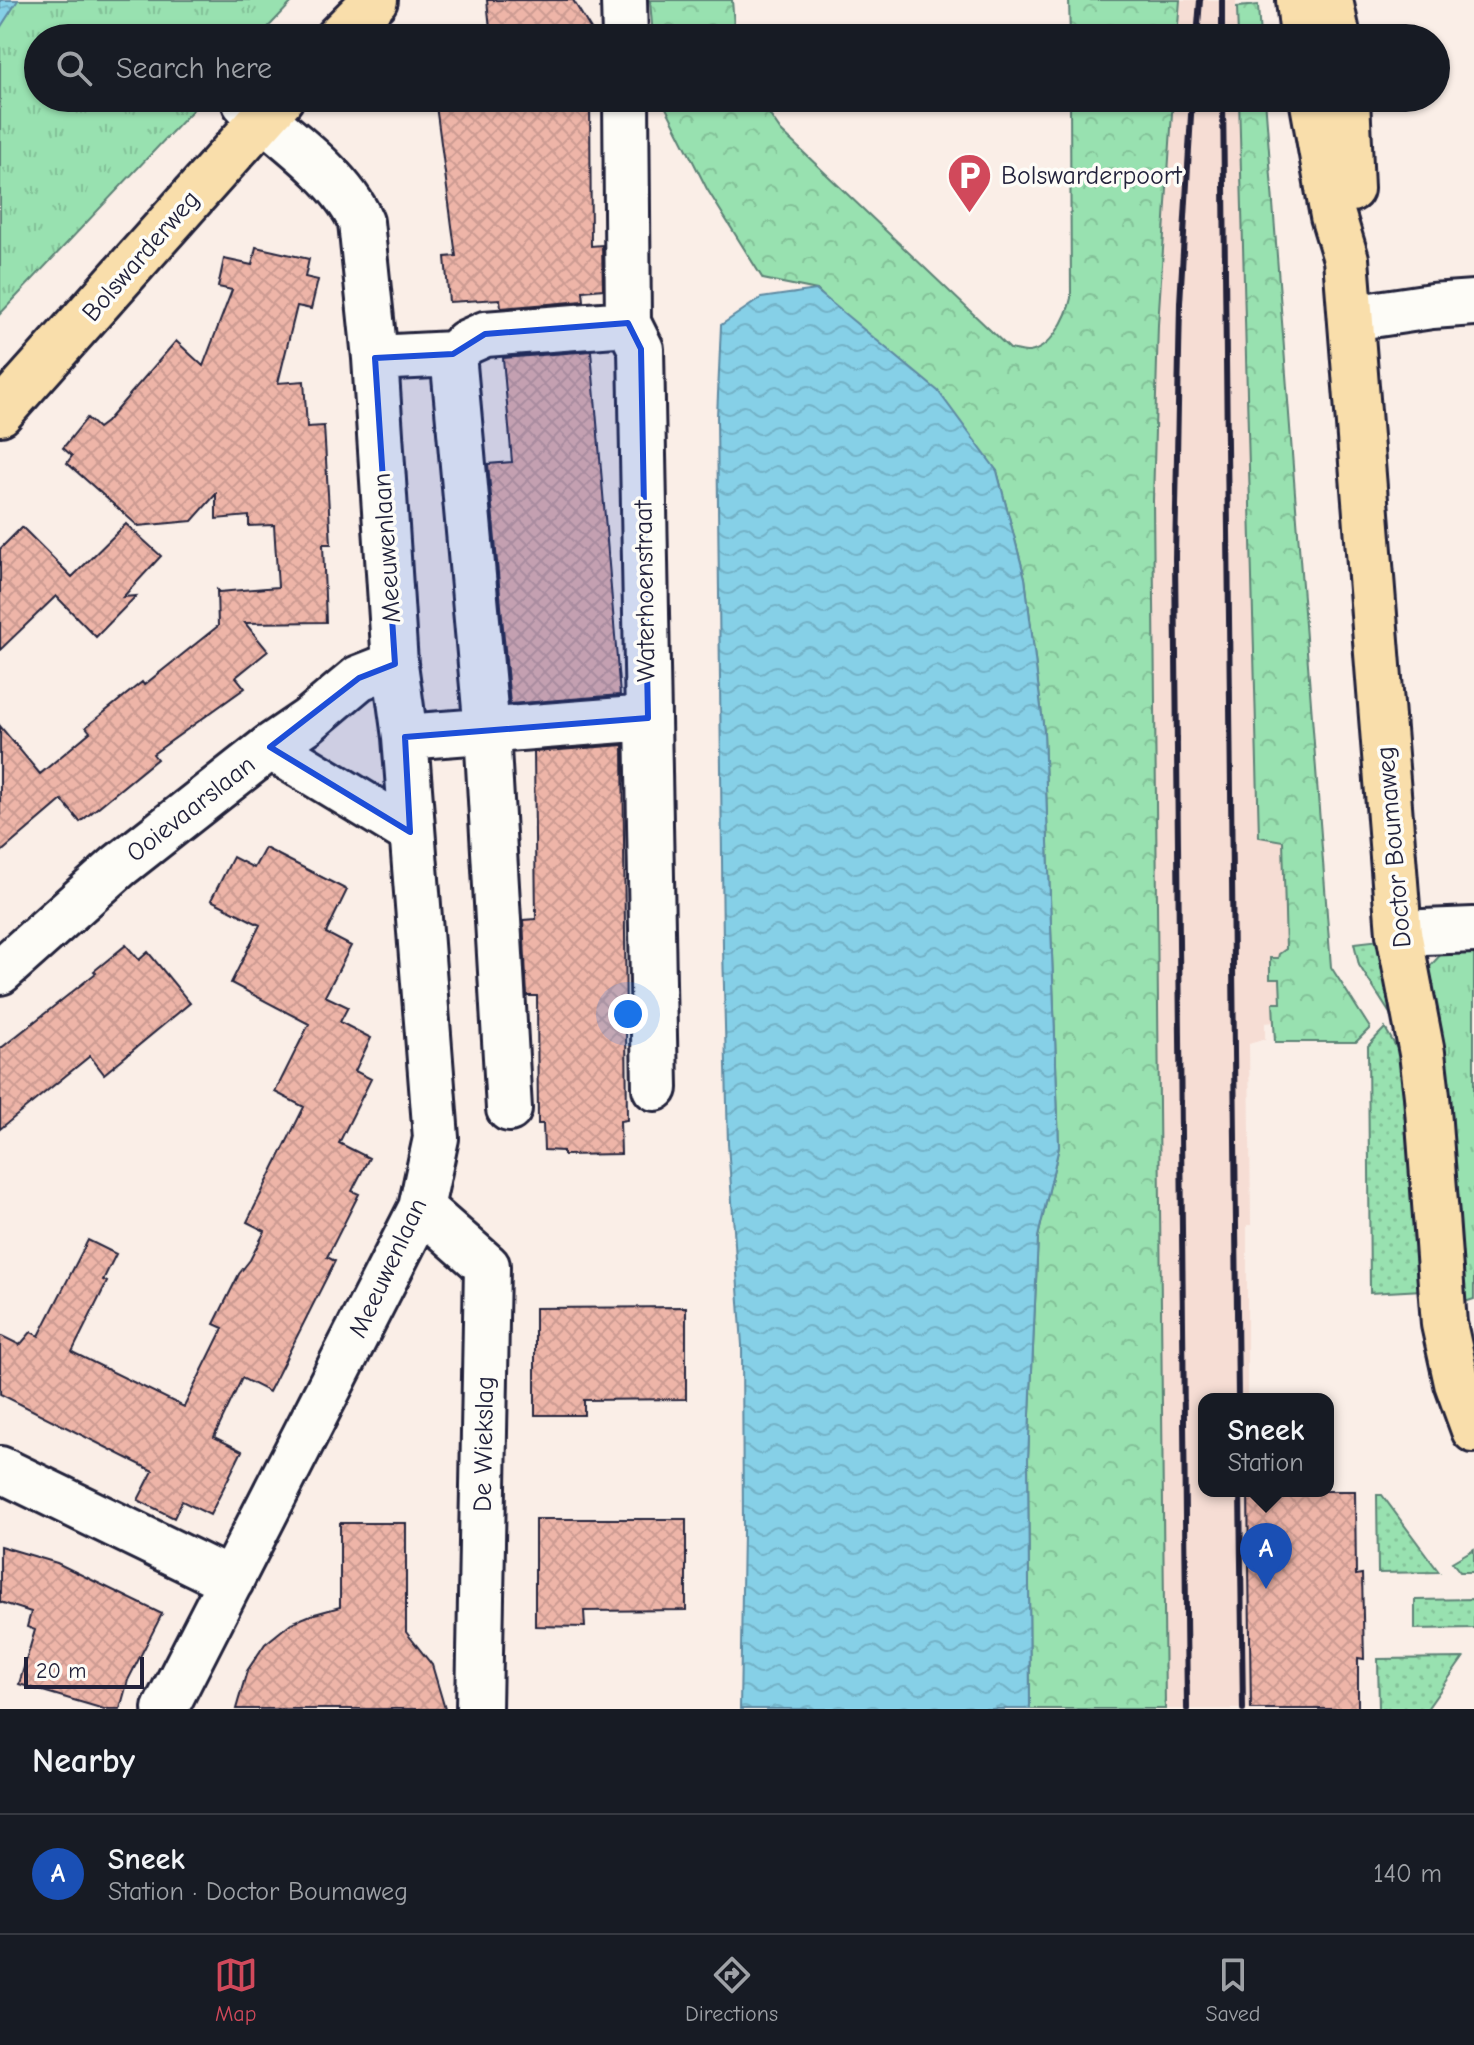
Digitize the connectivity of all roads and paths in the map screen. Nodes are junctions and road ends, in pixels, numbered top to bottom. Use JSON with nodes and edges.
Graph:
{"nodes":[{"id":1,"x":342,"y":0,"type":"edge"},
{"id":2,"x":375,"y":0,"type":"edge"},
{"id":3,"x":624,"y":0,"type":"edge"},
{"id":4,"x":1299,"y":0,"type":"edge"},
{"id":5,"x":1330,"y":0,"type":"edge"},
{"id":6,"x":319,"y":24,"type":"edge"},
{"id":7,"x":351,"y":24,"type":"edge"},
{"id":8,"x":625,"y":24,"type":"edge"},
{"id":9,"x":1302,"y":24,"type":"edge"},
{"id":10,"x":1335,"y":24,"type":"edge"},
{"id":11,"x":252,"y":112,"type":"edge"},
{"id":12,"x":253,"y":112,"type":"edge"},
{"id":13,"x":267,"y":112,"type":"edge"},
{"id":14,"x":626,"y":112,"type":"edge"},
{"id":15,"x":1314,"y":112,"type":"edge"},
{"id":16,"x":1348,"y":112,"type":"edge"},
{"id":17,"x":1346,"y":259,"type":"junction"},
{"id":18,"x":1474,"y":303,"type":"edge"},
{"id":19,"x":1351,"y":318,"type":"junction"},
{"id":20,"x":628,"y":323,"type":"junction"},
{"id":21,"x":453,"y":354,"type":"junction"},
{"id":22,"x":375,"y":358,"type":"junction"},
{"id":23,"x":0,"y":377,"type":"edge"},
{"id":24,"x":0,"y":413,"type":"edge"},
{"id":25,"x":395,"y":664,"type":"junction"},
{"id":26,"x":648,"y":718,"type":"junction"},
{"id":27,"x":487,"y":731,"type":"junction"},
{"id":28,"x":405,"y":737,"type":"junction"},
{"id":29,"x":270,"y":747,"type":"junction"},
{"id":30,"x":410,"y":832,"type":"junction"},
{"id":31,"x":1474,"y":930,"type":"edge"},
{"id":32,"x":1399,"y":933,"type":"junction"},
{"id":33,"x":0,"y":972,"type":"edge"},
{"id":34,"x":655,"y":1088,"type":"dead end"},
{"id":35,"x":509,"y":1109,"type":"dead end"},
{"id":36,"x":421,"y":1208,"type":"junction"},
{"id":37,"x":1474,"y":1430,"type":"edge"},
{"id":38,"x":0,"y":1469,"type":"edge"},
{"id":39,"x":231,"y":1581,"type":"junction"},
{"id":40,"x":165,"y":1709,"type":"edge"},
{"id":41,"x":479,"y":1709,"type":"edge"}],
"edges":[{"from":1,"to":6,"type":"main road"},
{"from":2,"to":7,"type":"main road"},
{"from":3,"to":8,"type":"street"},
{"from":4,"to":9,"type":"main road"},
{"from":5,"to":10,"type":"main road"},
{"from":11,"to":23,"type":"main road","name":"Bolswarderweg"},
{"from":12,"to":24,"type":"main road","name":"Bolswarderweg"},
{"from":13,"to":22,"type":"street","name":"Meeuwenlaan"},
{"from":14,"to":20,"type":"street","name":"Waterhoenstraat"},
{"from":15,"to":17,"type":"main road","name":"Doctor Boumaweg"},
{"from":16,"to":17,"type":"main road","name":"Doctor Boumaweg"},
{"from":17,"to":19,"type":"main road","name":"Doctor Boumaweg"},
{"from":18,"to":19,"type":"street"},
{"from":19,"to":32,"type":"main road","name":"Doctor Boumaweg"},
{"from":20,"to":21,"type":"street"},
{"from":20,"to":26,"type":"street","name":"Waterhoenstraat"},
{"from":21,"to":22,"type":"street"},
{"from":21,"to":27,"type":"street"},
{"from":22,"to":25,"type":"street","name":"Meeuwenlaan"},
{"from":25,"to":28,"type":"street","name":"Meeuwenlaan"},
{"from":25,"to":29,"type":"street","name":"Ooievaarslaan"},
{"from":26,"to":27,"type":"street"},
{"from":26,"to":34,"type":"street","name":"Waterhoenstraat"},
{"from":27,"to":28,"type":"street"},
{"from":27,"to":35,"type":"street"},
{"from":28,"to":30,"type":"street","name":"Meeuwenlaan"},
{"from":29,"to":30,"type":"street"},
{"from":29,"to":33,"type":"street","name":"Ooievaarslaan"},
{"from":30,"to":36,"type":"street","name":"Meeuwenlaan"},
{"from":31,"to":32,"type":"street"},
{"from":32,"to":37,"type":"main road","name":"Doctor Boumaweg"},
{"from":36,"to":39,"type":"street","name":"Meeuwenlaan"},
{"from":36,"to":41,"type":"street","name":"De Wiekslag"},
{"from":38,"to":39,"type":"street"},
{"from":39,"to":40,"type":"street","name":"Meeuwenlaan"}]}
